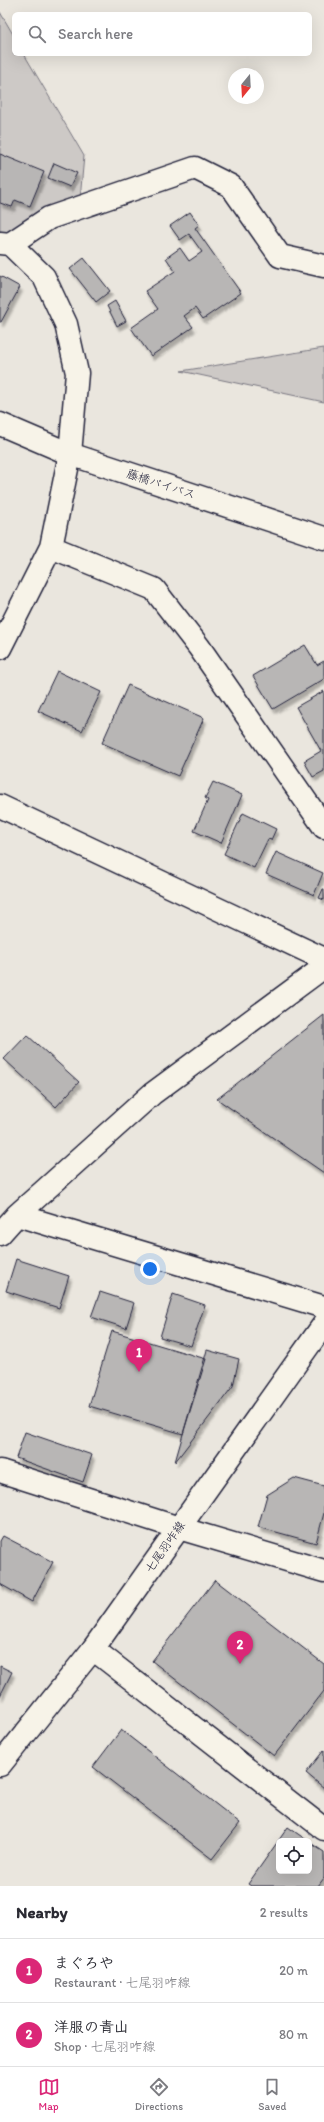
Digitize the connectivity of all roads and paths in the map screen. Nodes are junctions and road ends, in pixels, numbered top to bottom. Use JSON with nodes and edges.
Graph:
{"nodes":[{"id":1,"x":5,"y":244,"type":"edge"},
{"id":2,"x":324,"y":266,"type":"edge"},
{"id":3,"x":0,"y":424,"type":"edge"},
{"id":4,"x":70,"y":454,"type":"junction"},
{"id":5,"x":324,"y":538,"type":"edge"},
{"id":6,"x":50,"y":547,"type":"junction"},
{"id":7,"x":0,"y":648,"type":"edge"},
{"id":8,"x":0,"y":806,"type":"edge"},
{"id":9,"x":324,"y":827,"type":"edge"},
{"id":10,"x":324,"y":959,"type":"edge"},
{"id":11,"x":324,"y":967,"type":"edge"},
{"id":12,"x":17,"y":1215,"type":"junction"},
{"id":13,"x":0,"y":1234,"type":"edge"},
{"id":14,"x":324,"y":1307,"type":"edge"},
{"id":15,"x":324,"y":1324,"type":"edge"},
{"id":16,"x":0,"y":1471,"type":"edge"},
{"id":17,"x":179,"y":1528,"type":"junction"},
{"id":18,"x":324,"y":1571,"type":"edge"},
{"id":19,"x":93,"y":1648,"type":"junction"},
{"id":20,"x":0,"y":1765,"type":"edge"},
{"id":21,"x":324,"y":1829,"type":"edge"}],
"edges":[{"from":1,"to":2,"type":"main road"},
{"from":1,"to":4,"type":"main road"},
{"from":3,"to":4,"type":"main road","name":"藤橋バイパス"},
{"from":4,"to":5,"type":"main road","name":"藤橋バイパス"},
{"from":4,"to":6,"type":"main road"},
{"from":6,"to":7,"type":"main road"},
{"from":6,"to":9,"type":"main road"},
{"from":8,"to":10,"type":"main road"},
{"from":11,"to":12,"type":"main road"},
{"from":12,"to":13,"type":"main road"},
{"from":12,"to":14,"type":"main road"},
{"from":15,"to":17,"type":"main road","name":"七尾羽咋線"},
{"from":16,"to":17,"type":"main road"},
{"from":17,"to":18,"type":"main road"},
{"from":17,"to":19,"type":"main road","name":"七尾羽咋線"},
{"from":19,"to":20,"type":"main road","name":"七尾羽咋線"},
{"from":19,"to":21,"type":"main road"}]}
